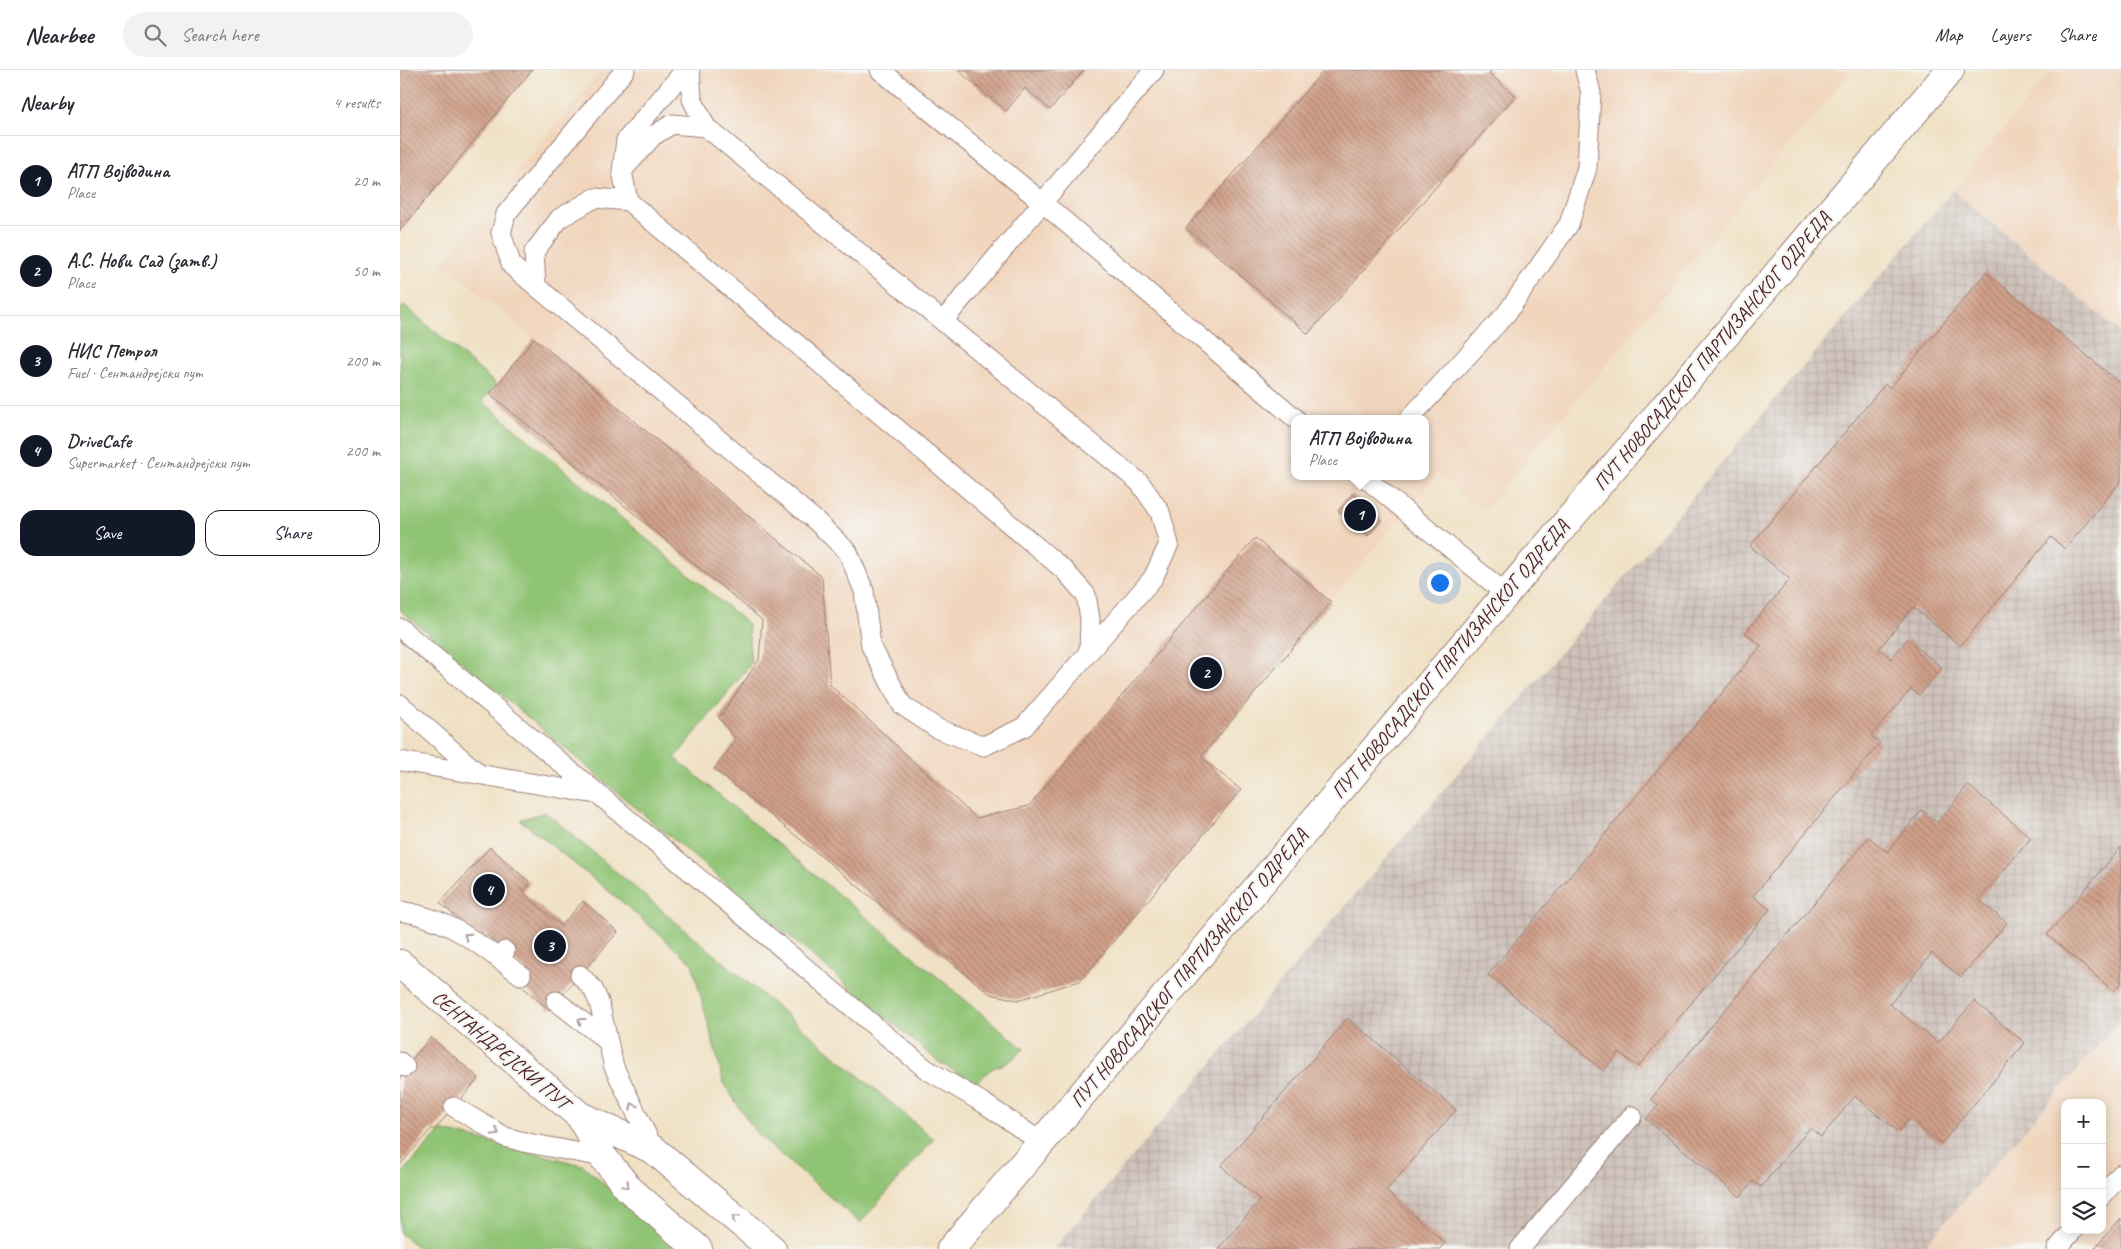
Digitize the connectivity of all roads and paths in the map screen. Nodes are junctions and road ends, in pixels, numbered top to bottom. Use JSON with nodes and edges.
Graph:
{"nodes":[{"id":1,"x":626,"y":70,"type":"edge"},
{"id":2,"x":685,"y":70,"type":"edge"},
{"id":3,"x":690,"y":70,"type":"edge"},
{"id":4,"x":880,"y":70,"type":"edge"},
{"id":5,"x":1154,"y":70,"type":"edge"},
{"id":6,"x":1585,"y":70,"type":"edge"},
{"id":7,"x":1950,"y":70,"type":"edge"},
{"id":8,"x":706,"y":127,"type":"junction"},
{"id":9,"x":622,"y":171,"type":"junction"},
{"id":10,"x":628,"y":201,"type":"junction"},
{"id":11,"x":1042,"y":202,"type":"junction"},
{"id":12,"x":536,"y":286,"type":"junction"},
{"id":13,"x":943,"y":321,"type":"junction"},
{"id":14,"x":1291,"y":415,"type":"edge"},
{"id":15,"x":1413,"y":415,"type":"edge"},
{"id":16,"x":1368,"y":480,"type":"edge"},
{"id":17,"x":1506,"y":594,"type":"junction"},
{"id":18,"x":400,"y":628,"type":"edge"},
{"id":19,"x":1089,"y":652,"type":"junction"},
{"id":20,"x":400,"y":704,"type":"edge"},
{"id":21,"x":400,"y":761,"type":"edge"},
{"id":22,"x":478,"y":773,"type":"junction"},
{"id":23,"x":597,"y":794,"type":"junction"},
{"id":24,"x":400,"y":912,"type":"edge"},
{"id":25,"x":400,"y":964,"type":"edge"},
{"id":26,"x":521,"y":975,"type":"dead end"},
{"id":27,"x":580,"y":975,"type":"dead end"},
{"id":28,"x":556,"y":1001,"type":"dead end"},
{"id":29,"x":606,"y":1040,"type":"junction"},
{"id":30,"x":454,"y":1107,"type":"dead end"},
{"id":31,"x":580,"y":1116,"type":"junction"},
{"id":32,"x":1632,"y":1116,"type":"dead end"},
{"id":33,"x":1041,"y":1142,"type":"junction"},
{"id":34,"x":654,"y":1150,"type":"junction"},
{"id":35,"x":603,"y":1157,"type":"junction"},
{"id":36,"x":2121,"y":1174,"type":"edge"},
{"id":37,"x":2106,"y":1191,"type":"edge"},
{"id":38,"x":2070,"y":1234,"type":"edge"},
{"id":39,"x":698,"y":1249,"type":"edge"},
{"id":40,"x":772,"y":1249,"type":"edge"},
{"id":41,"x":951,"y":1249,"type":"edge"},
{"id":42,"x":1520,"y":1249,"type":"edge"},
{"id":43,"x":2057,"y":1249,"type":"edge"}],
"edges":[{"from":1,"to":12,"type":"lane"},
{"from":2,"to":9,"type":"lane"},
{"from":3,"to":8,"type":"lane"},
{"from":4,"to":11,"type":"lane"},
{"from":5,"to":11,"type":"lane"},
{"from":6,"to":15,"type":"lane"},
{"from":7,"to":17,"type":"street","name":"ПУТ НОВОСАДСКОГ ПАРТИЗАНСКОГ ОДРЕДА"},
{"from":8,"to":9,"type":"lane"},
{"from":8,"to":13,"type":"lane"},
{"from":9,"to":10,"type":"lane"},
{"from":10,"to":12,"type":"lane"},
{"from":10,"to":19,"type":"lane"},
{"from":11,"to":13,"type":"lane"},
{"from":11,"to":14,"type":"lane"},
{"from":12,"to":19,"type":"lane"},
{"from":13,"to":19,"type":"lane"},
{"from":16,"to":17,"type":"lane"},
{"from":17,"to":33,"type":"street","name":"ПУТ НОВОСАДСКОГ ПАРТИЗАНСКОГ ОДРЕДА"},
{"from":18,"to":23,"type":"lane"},
{"from":20,"to":22,"type":"lane"},
{"from":21,"to":22,"type":"lane"},
{"from":22,"to":23,"type":"lane"},
{"from":23,"to":33,"type":"lane"},
{"from":26,"to":24,"type":"lane","one_way":true},
{"from":25,"to":31,"type":"street","name":"СЕНТАНДРЕЈСКИ ПУТ"},
{"from":27,"to":29,"type":"lane"},
{"from":29,"to":28,"type":"lane","one_way":true},
{"from":34,"to":29,"type":"lane","one_way":true},
{"from":30,"to":35,"type":"lane","one_way":true},
{"from":31,"to":34,"type":"street","name":"СЕНТАНДРЕЈСКИ ПУТ"},
{"from":31,"to":35,"type":"street","name":"СЕНТАНДРЕЈСКИ ПУТ"},
{"from":32,"to":42,"type":"lane"},
{"from":33,"to":41,"type":"street","name":"ПУТ НОВОСАДСКОГ ПАРТИЗАНСКОГ ОДРЕДА"},
{"from":40,"to":34,"type":"street","name":"СЕНТАНДРЕЈСКИ ПУТ","one_way":true},
{"from":35,"to":39,"type":"street","name":"СЕНТАНДРЕЈСКИ ПУТ","one_way":true},
{"from":36,"to":37,"type":"lane"},
{"from":38,"to":43,"type":"lane"}]}
